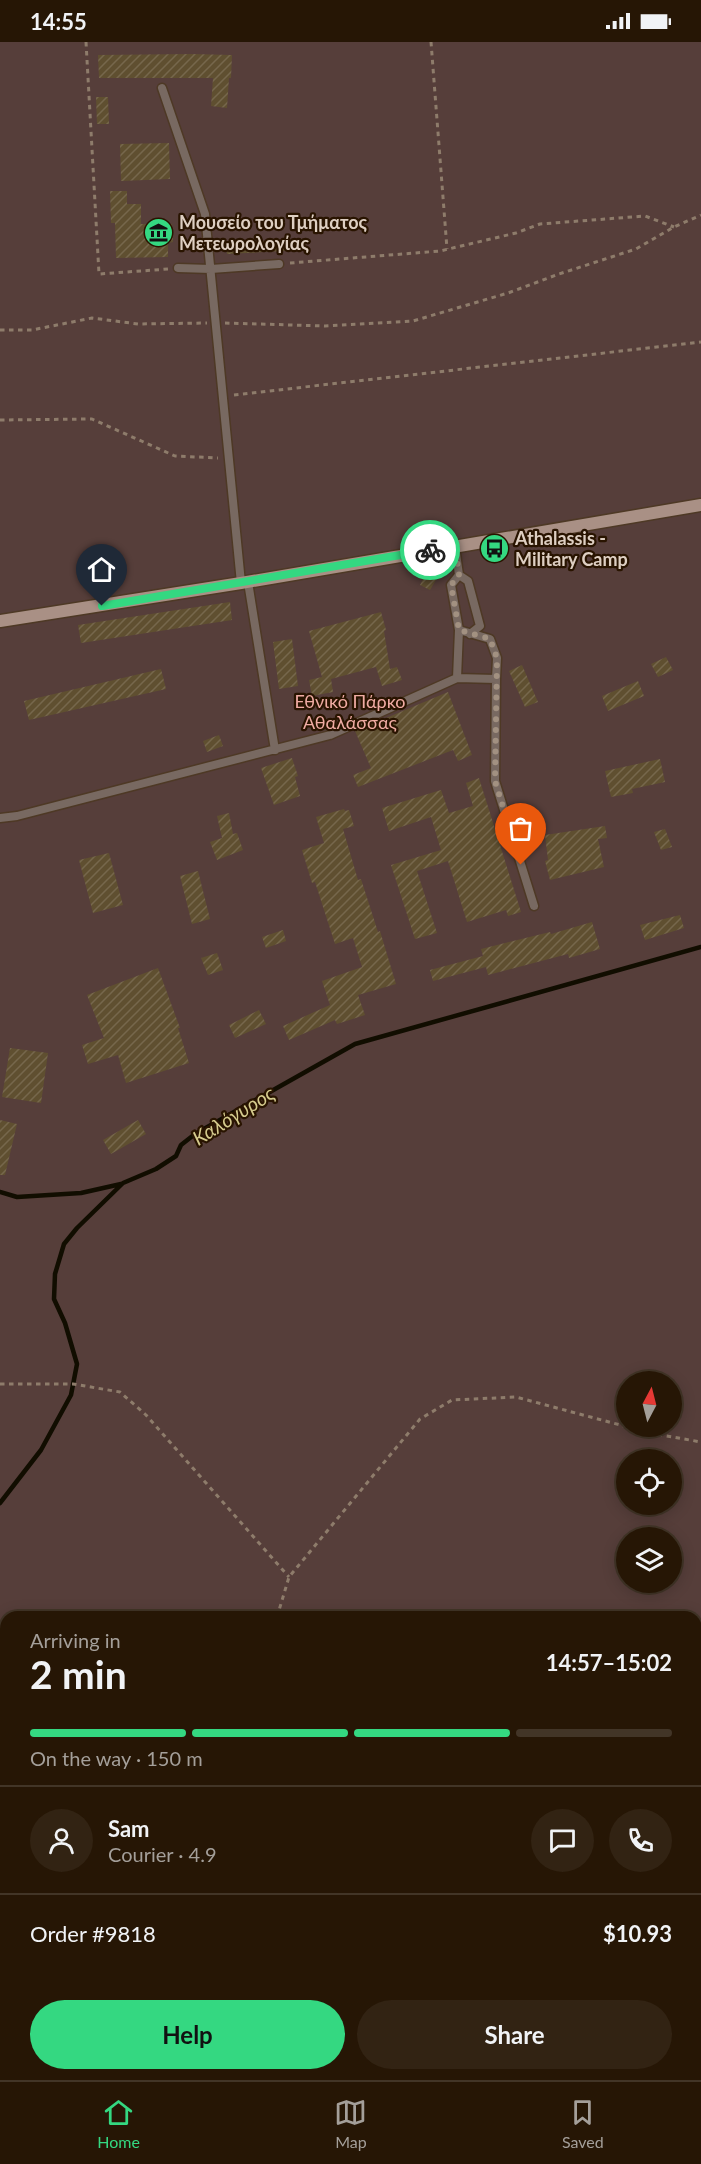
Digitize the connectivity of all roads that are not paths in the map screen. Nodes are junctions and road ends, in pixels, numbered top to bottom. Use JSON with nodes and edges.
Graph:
{"nodes":[{"id":1,"x":162,"y":88,"type":"dead end"},
{"id":2,"x":279,"y":264,"type":"road end"},
{"id":3,"x":178,"y":268,"type":"road end"},
{"id":4,"x":211,"y":269,"type":"junction"},
{"id":5,"x":701,"y":505,"type":"edge"},
{"id":6,"x":455,"y":546,"type":"junction"},
{"id":7,"x":459,"y":575,"type":"junction"},
{"id":8,"x":245,"y":582,"type":"junction"},
{"id":9,"x":0,"y":621,"type":"edge"},
{"id":10,"x":459,"y":630,"type":"junction"},
{"id":11,"x":470,"y":634,"type":"junction"},
{"id":12,"x":457,"y":678,"type":"junction"},
{"id":13,"x":496,"y":679,"type":"junction"},
{"id":14,"x":275,"y":750,"type":"junction"},
{"id":15,"x":0,"y":818,"type":"edge"},
{"id":16,"x":534,"y":906,"type":"dead end"}],
"edges":[{"from":1,"to":4,"type":"lane"},
{"from":2,"to":4,"type":"lane"},
{"from":3,"to":4,"type":"lane"},
{"from":4,"to":8,"type":"lane"},
{"from":5,"to":6,"type":"main road"},
{"from":6,"to":7,"type":"lane"},
{"from":6,"to":8,"type":"main road"},
{"from":7,"to":10,"type":"lane"},
{"from":7,"to":11,"type":"lane"},
{"from":8,"to":9,"type":"main road"},
{"from":8,"to":14,"type":"lane"},
{"from":10,"to":11,"type":"lane"},
{"from":10,"to":12,"type":"lane"},
{"from":11,"to":13,"type":"lane"},
{"from":12,"to":13,"type":"lane"},
{"from":12,"to":14,"type":"lane"},
{"from":13,"to":16,"type":"lane"},
{"from":14,"to":15,"type":"lane"}]}
